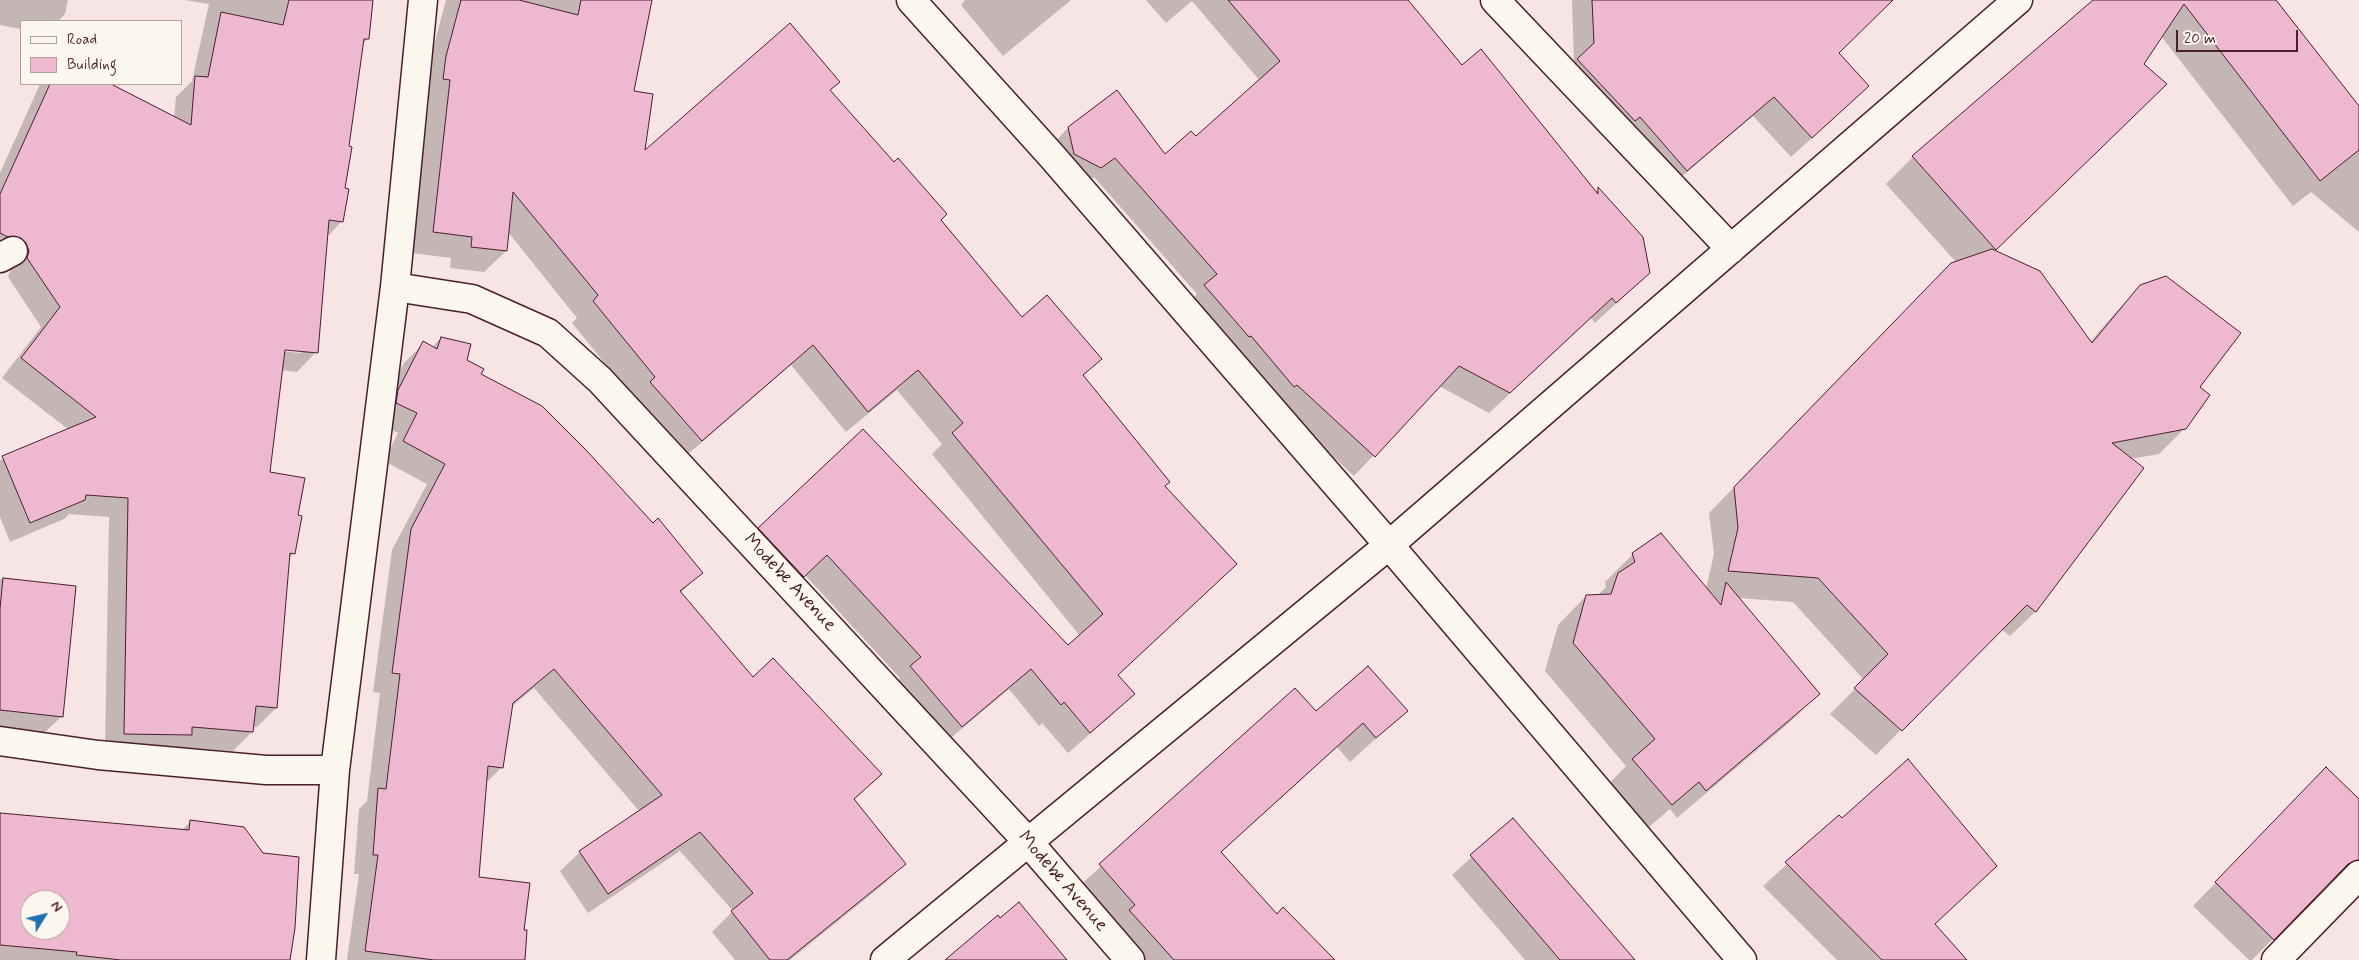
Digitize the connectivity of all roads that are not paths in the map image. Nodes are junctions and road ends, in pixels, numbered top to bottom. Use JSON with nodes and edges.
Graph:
{"nodes":[{"id":1,"x":423,"y":0,"type":"edge"},
{"id":2,"x":911,"y":0,"type":"edge"},
{"id":3,"x":1495,"y":0,"type":"edge"},
{"id":4,"x":2018,"y":0,"type":"edge"},
{"id":5,"x":1731,"y":249,"type":"junction"},
{"id":6,"x":395,"y":287,"type":"junction"},
{"id":7,"x":1389,"y":545,"type":"junction"},
{"id":8,"x":0,"y":741,"type":"edge"},
{"id":9,"x":335,"y":770,"type":"junction"},
{"id":10,"x":1029,"y":843,"type":"junction"},
{"id":11,"x":2359,"y":875,"type":"edge"},
{"id":12,"x":321,"y":960,"type":"edge"},
{"id":13,"x":885,"y":960,"type":"edge"},
{"id":14,"x":1130,"y":960,"type":"edge"},
{"id":15,"x":1742,"y":960,"type":"edge"},
{"id":16,"x":2276,"y":960,"type":"edge"}],
"edges":[{"from":1,"to":6,"type":"street"},
{"from":2,"to":7,"type":"street"},
{"from":3,"to":5,"type":"street"},
{"from":4,"to":5,"type":"street"},
{"from":5,"to":7,"type":"street"},
{"from":6,"to":9,"type":"street"},
{"from":6,"to":10,"type":"street","name":"Modebe Avenue"},
{"from":7,"to":10,"type":"street"},
{"from":7,"to":15,"type":"street"},
{"from":8,"to":9,"type":"street"},
{"from":9,"to":12,"type":"street"},
{"from":10,"to":13,"type":"street"},
{"from":10,"to":14,"type":"street","name":"Modebe Avenue"},
{"from":11,"to":16,"type":"street"}]}
